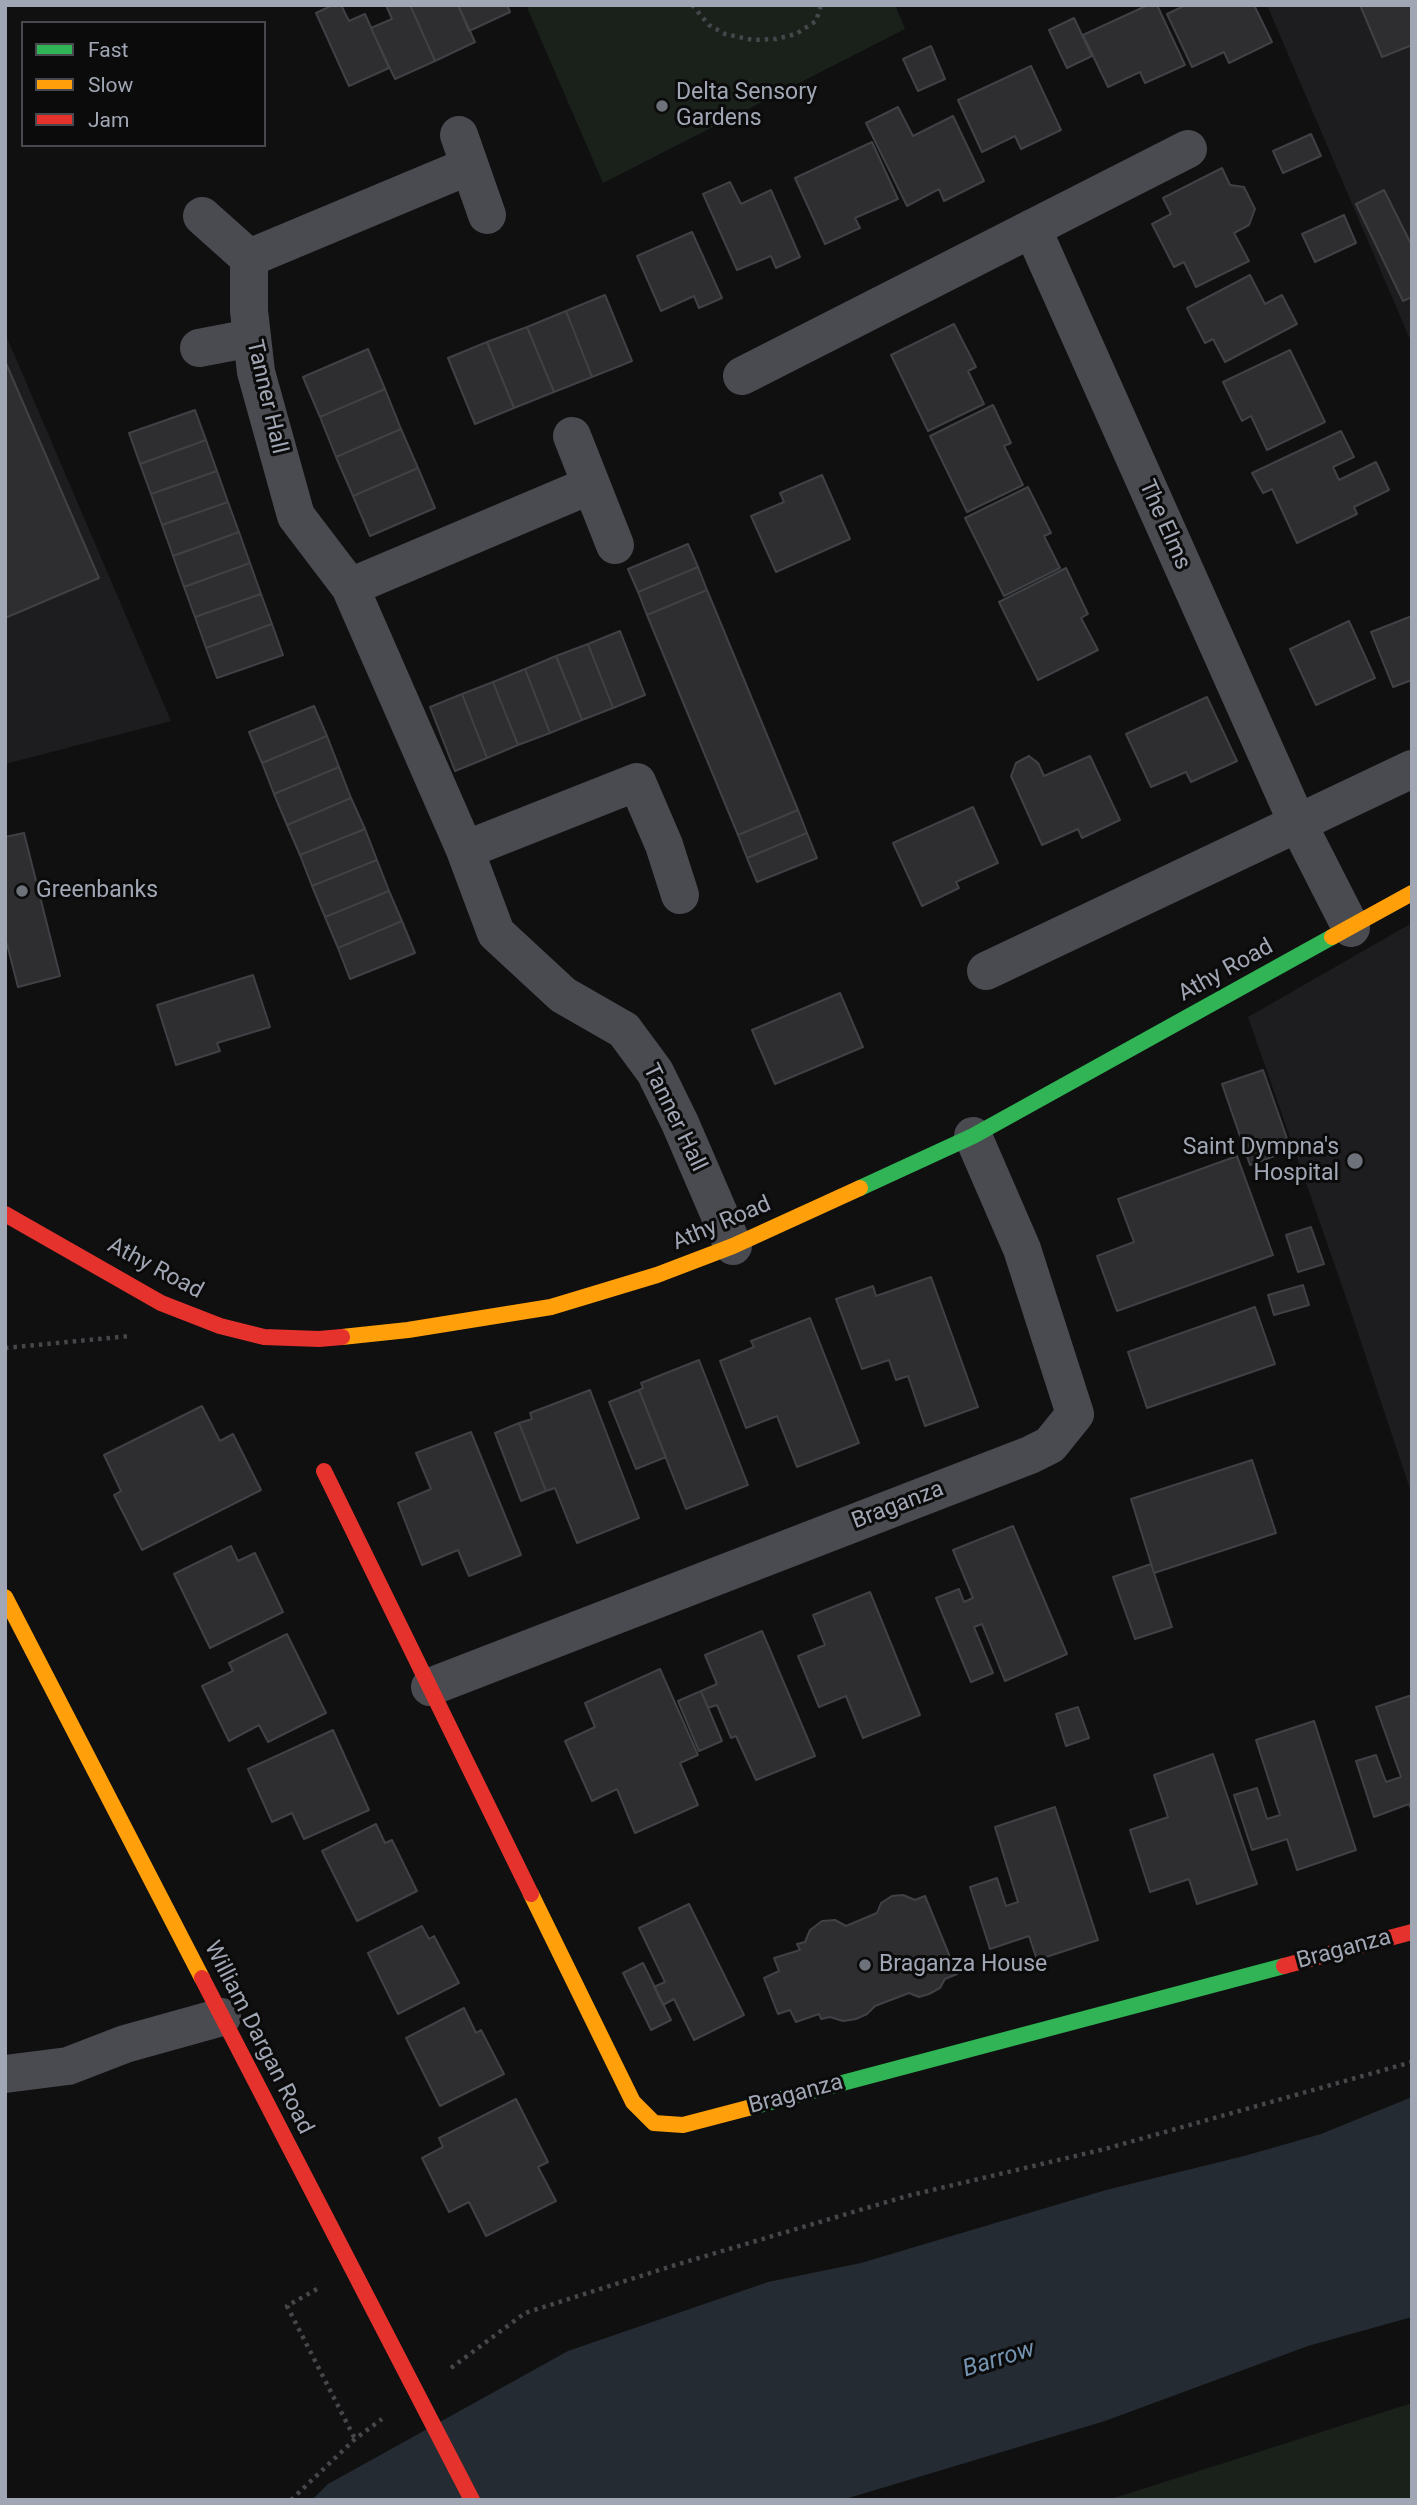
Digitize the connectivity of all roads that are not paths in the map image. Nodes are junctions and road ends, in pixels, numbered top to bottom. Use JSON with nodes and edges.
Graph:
{"nodes":[{"id":1,"x":1188,"y":149,"type":"dead end"},
{"id":2,"x":487,"y":215,"type":"dead end"},
{"id":3,"x":202,"y":216,"type":"dead end"},
{"id":4,"x":1032,"y":229,"type":"junction"},
{"id":5,"x":249,"y":258,"type":"junction"},
{"id":6,"x":251,"y":338,"type":"junction"},
{"id":7,"x":199,"y":348,"type":"dead end"},
{"id":8,"x":742,"y":376,"type":"dead end"},
{"id":9,"x":572,"y":436,"type":"dead end"},
{"id":10,"x":591,"y":485,"type":"junction"},
{"id":11,"x":615,"y":545,"type":"dead end"},
{"id":12,"x":350,"y":587,"type":"junction"},
{"id":13,"x":1412,"y":769,"type":"edge"},
{"id":14,"x":1297,"y":822,"type":"junction"},
{"id":15,"x":465,"y":850,"type":"junction"},
{"id":16,"x":1412,"y":893,"type":"edge"},
{"id":17,"x":680,"y":895,"type":"dead end"},
{"id":18,"x":1351,"y":928,"type":"junction"},
{"id":19,"x":986,"y":971,"type":"dead end"},
{"id":20,"x":973,"y":1136,"type":"junction"},
{"id":21,"x":5,"y":1214,"type":"edge"},
{"id":22,"x":733,"y":1246,"type":"junction"},
{"id":23,"x":324,"y":1471,"type":"dead end"},
{"id":24,"x":5,"y":1597,"type":"edge"},
{"id":25,"x":430,"y":1687,"type":"junction"},
{"id":26,"x":1412,"y":1932,"type":"edge"},
{"id":27,"x":222,"y":2017,"type":"junction"},
{"id":28,"x":5,"y":2074,"type":"edge"},
{"id":29,"x":472,"y":2500,"type":"edge"}],
"edges":[{"from":1,"to":4,"type":"street"},
{"from":2,"to":5,"type":"street"},
{"from":3,"to":5,"type":"street"},
{"from":4,"to":8,"type":"street"},
{"from":4,"to":14,"type":"street","name":"The Elms"},
{"from":5,"to":6,"type":"street","name":"Tanner Hall"},
{"from":6,"to":7,"type":"street"},
{"from":6,"to":12,"type":"street","name":"Tanner Hall"},
{"from":9,"to":10,"type":"street"},
{"from":10,"to":11,"type":"street"},
{"from":10,"to":12,"type":"street"},
{"from":12,"to":15,"type":"street","name":"Tanner Hall"},
{"from":13,"to":14,"type":"street"},
{"from":14,"to":18,"type":"street","name":"The Elms"},
{"from":14,"to":19,"type":"street"},
{"from":15,"to":17,"type":"street"},
{"from":15,"to":22,"type":"street","name":"Tanner Hall"},
{"from":16,"to":18,"type":"main road","name":"Athy Road"},
{"from":18,"to":20,"type":"main road","name":"Athy Road"},
{"from":20,"to":22,"type":"main road","name":"Athy Road"},
{"from":20,"to":25,"type":"street","name":"Braganza"},
{"from":21,"to":22,"type":"main road","name":"Athy Road"},
{"from":23,"to":25,"type":"main road","name":"Braganza"},
{"from":24,"to":27,"type":"main road","name":"William Dargan Road"},
{"from":25,"to":26,"type":"main road","name":"Braganza"},
{"from":27,"to":28,"type":"street"},
{"from":27,"to":29,"type":"main road","name":"William Dargan Road"}]}
